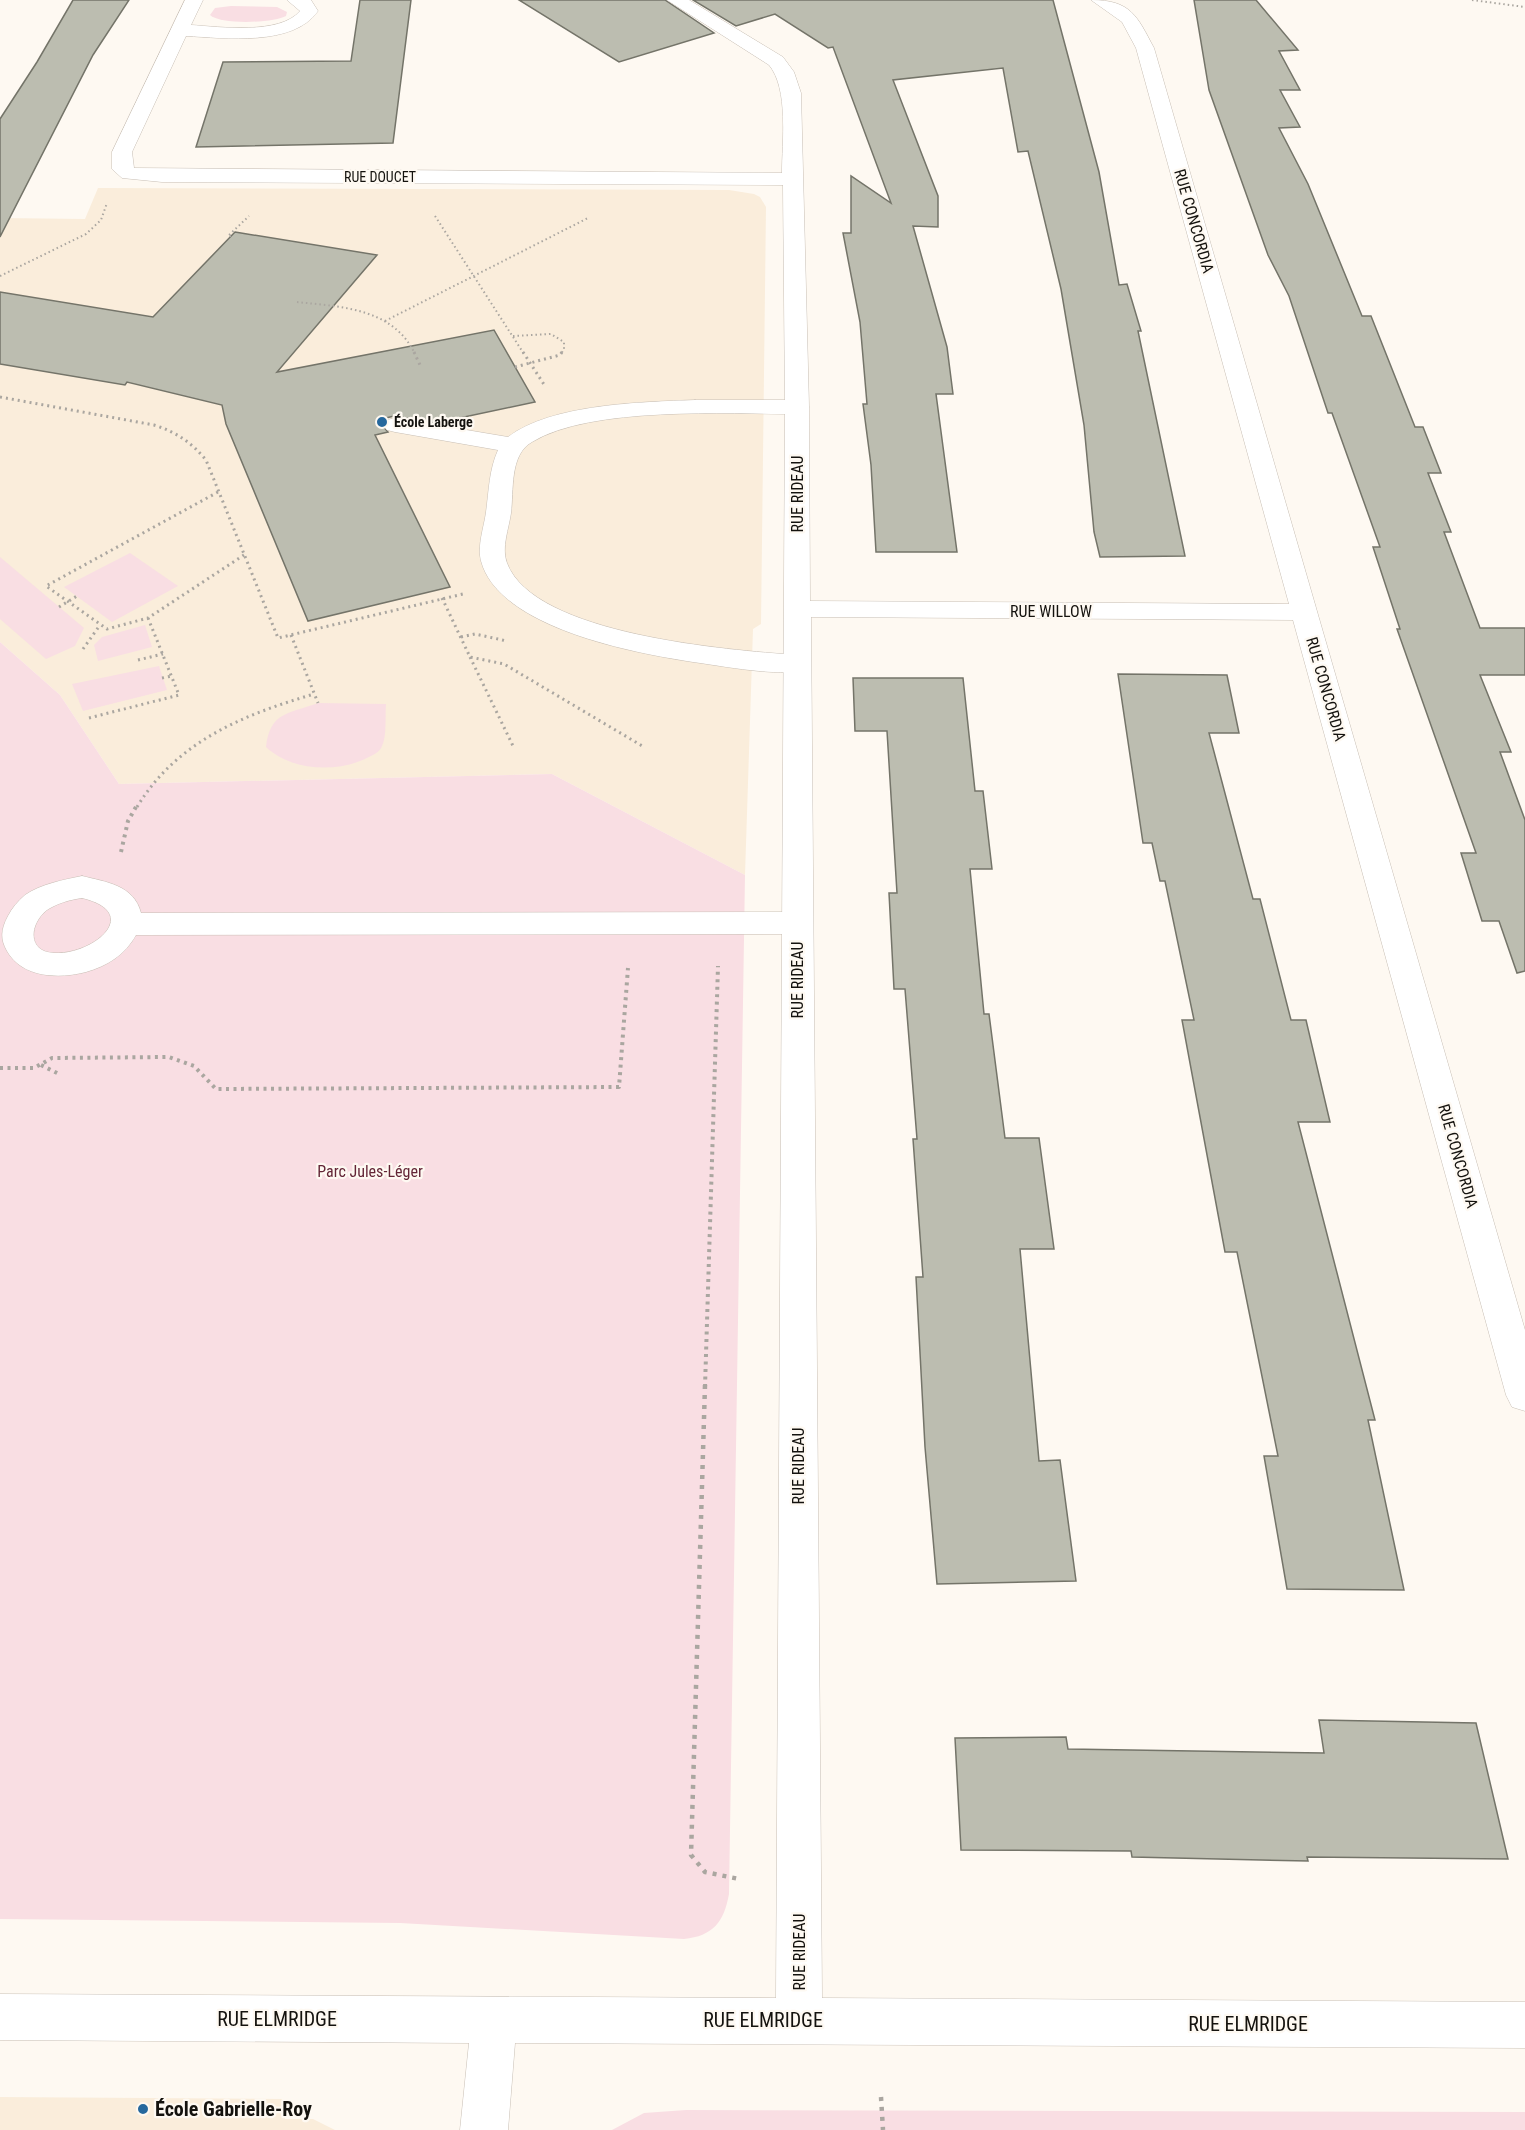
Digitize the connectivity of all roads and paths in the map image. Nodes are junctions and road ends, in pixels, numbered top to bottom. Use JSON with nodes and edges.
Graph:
{"nodes":[{"id":1,"x":194,"y":0,"type":"edge"},
{"id":2,"x":296,"y":0,"type":"edge"},
{"id":3,"x":676,"y":0,"type":"edge"},
{"id":4,"x":1100,"y":0,"type":"edge"},
{"id":5,"x":1472,"y":0,"type":"edge"},
{"id":6,"x":1525,"y":7,"type":"edge"},
{"id":7,"x":180,"y":30,"type":"junction"},
{"id":8,"x":792,"y":179,"type":"junction"},
{"id":9,"x":106,"y":207,"type":"dead end"},
{"id":10,"x":433,"y":214,"type":"dead end"},
{"id":11,"x":249,"y":216,"type":"dead end"},
{"id":12,"x":590,"y":217,"type":"dead end"},
{"id":13,"x":231,"y":236,"type":"dead end"},
{"id":14,"x":0,"y":276,"type":"edge"},
{"id":15,"x":475,"y":277,"type":"junction"},
{"id":16,"x":297,"y":302,"type":"dead end"},
{"id":17,"x":386,"y":321,"type":"junction"},
{"id":18,"x":513,"y":336,"type":"junction"},
{"id":19,"x":530,"y":363,"type":"junction"},
{"id":20,"x":420,"y":365,"type":"dead end"},
{"id":21,"x":515,"y":367,"type":"dead end"},
{"id":22,"x":546,"y":388,"type":"dead end"},
{"id":23,"x":0,"y":397,"type":"edge"},
{"id":24,"x":797,"y":407,"type":"junction"},
{"id":25,"x":395,"y":424,"type":"dead end"},
{"id":26,"x":513,"y":445,"type":"junction"},
{"id":27,"x":218,"y":492,"type":"junction"},
{"id":28,"x":244,"y":555,"type":"junction"},
{"id":29,"x":455,"y":595,"type":"dead end"},
{"id":30,"x":76,"y":596,"type":"dead end"},
{"id":31,"x":442,"y":598,"type":"junction"},
{"id":32,"x":68,"y":602,"type":"junction"},
{"id":33,"x":59,"y":607,"type":"dead end"},
{"id":34,"x":797,"y":609,"type":"junction"},
{"id":35,"x":1304,"y":612,"type":"junction"},
{"id":36,"x":148,"y":618,"type":"junction"},
{"id":37,"x":100,"y":625,"type":"junction"},
{"id":38,"x":155,"y":635,"type":"junction"},
{"id":39,"x":291,"y":635,"type":"junction"},
{"id":40,"x":148,"y":637,"type":"dead end"},
{"id":41,"x":83,"y":649,"type":"dead end"},
{"id":42,"x":163,"y":654,"type":"junction"},
{"id":43,"x":470,"y":657,"type":"junction"},
{"id":44,"x":138,"y":660,"type":"dead end"},
{"id":45,"x":796,"y":664,"type":"junction"},
{"id":46,"x":172,"y":676,"type":"junction"},
{"id":47,"x":162,"y":678,"type":"dead end"},
{"id":48,"x":314,"y":694,"type":"junction"},
{"id":49,"x":318,"y":703,"type":"dead end"},
{"id":50,"x":89,"y":718,"type":"dead end"},
{"id":51,"x":644,"y":747,"type":"dead end"},
{"id":52,"x":514,"y":748,"type":"dead end"},
{"id":53,"x":99,"y":889,"type":"junction"},
{"id":54,"x":631,"y":923,"type":"junction"},
{"id":55,"x":720,"y":923,"type":"junction"},
{"id":56,"x":128,"y":924,"type":"junction"},
{"id":57,"x":797,"y":924,"type":"junction"},
{"id":58,"x":40,"y":1065,"type":"junction"},
{"id":59,"x":0,"y":1068,"type":"edge"},
{"id":60,"x":59,"y":1074,"type":"dead end"},
{"id":61,"x":1525,"y":1395,"type":"edge"},
{"id":62,"x":739,"y":1879,"type":"dead end"},
{"id":63,"x":0,"y":2017,"type":"edge"},
{"id":64,"x":799,"y":2020,"type":"junction"},
{"id":65,"x":494,"y":2021,"type":"junction"},
{"id":66,"x":1525,"y":2025,"type":"edge"},
{"id":67,"x":881,"y":2097,"type":"dead end"},
{"id":68,"x":484,"y":2130,"type":"edge"},
{"id":69,"x":883,"y":2130,"type":"edge"}],
"edges":[{"from":1,"to":7,"type":"street","name":"RUE DOUCET"},
{"from":2,"to":7,"type":"street"},
{"from":3,"to":8,"type":"street","name":"RUE RIDEAU"},
{"from":4,"to":35,"type":"street","name":"RUE CONCORDIA"},
{"from":5,"to":6,"type":"path"},
{"from":7,"to":8,"type":"street","name":"RUE DOUCET"},
{"from":8,"to":24,"type":"street","name":"RUE RIDEAU"},
{"from":9,"to":14,"type":"path"},
{"from":10,"to":15,"type":"path"},
{"from":11,"to":13,"type":"path"},
{"from":12,"to":15,"type":"path"},
{"from":15,"to":17,"type":"path"},
{"from":15,"to":18,"type":"path"},
{"from":16,"to":17,"type":"path"},
{"from":17,"to":20,"type":"path"},
{"from":18,"to":19,"type":"path"},
{"from":18,"to":19,"type":"path"},
{"from":19,"to":21,"type":"path"},
{"from":19,"to":22,"type":"path"},
{"from":23,"to":27,"type":"path"},
{"from":24,"to":26,"type":"street"},
{"from":24,"to":34,"type":"street","name":"RUE RIDEAU"},
{"from":25,"to":26,"type":"street"},
{"from":26,"to":45,"type":"street"},
{"from":27,"to":28,"type":"path"},
{"from":27,"to":32,"type":"path"},
{"from":28,"to":36,"type":"path"},
{"from":28,"to":39,"type":"path"},
{"from":29,"to":31,"type":"path"},
{"from":30,"to":32,"type":"path"},
{"from":31,"to":39,"type":"path"},
{"from":31,"to":43,"type":"path"},
{"from":32,"to":33,"type":"path"},
{"from":32,"to":37,"type":"path"},
{"from":34,"to":35,"type":"street","name":"RUE WILLOW"},
{"from":34,"to":45,"type":"street","name":"RUE RIDEAU"},
{"from":35,"to":61,"type":"street","name":"RUE CONCORDIA"},
{"from":36,"to":37,"type":"path"},
{"from":36,"to":38,"type":"path"},
{"from":37,"to":41,"type":"path"},
{"from":38,"to":40,"type":"path"},
{"from":38,"to":42,"type":"path"},
{"from":39,"to":48,"type":"path"},
{"from":42,"to":44,"type":"path"},
{"from":42,"to":46,"type":"path"},
{"from":43,"to":51,"type":"path"},
{"from":43,"to":52,"type":"path"},
{"from":45,"to":57,"type":"street","name":"RUE RIDEAU"},
{"from":46,"to":47,"type":"path"},
{"from":46,"to":50,"type":"path"},
{"from":48,"to":49,"type":"path"},
{"from":48,"to":53,"type":"path"},
{"from":53,"to":56,"type":"street"},
{"from":53,"to":56,"type":"street"},
{"from":54,"to":55,"type":"street"},
{"from":54,"to":56,"type":"street"},
{"from":54,"to":58,"type":"path"},
{"from":55,"to":57,"type":"street"},
{"from":55,"to":62,"type":"path"},
{"from":57,"to":64,"type":"street","name":"RUE RIDEAU"},
{"from":58,"to":59,"type":"path"},
{"from":58,"to":60,"type":"path"},
{"from":63,"to":65,"type":"street","name":"RUE ELMRIDGE"},
{"from":64,"to":65,"type":"street","name":"RUE ELMRIDGE"},
{"from":64,"to":66,"type":"street","name":"RUE ELMRIDGE"},
{"from":65,"to":68,"type":"street"},
{"from":67,"to":69,"type":"path"}]}
